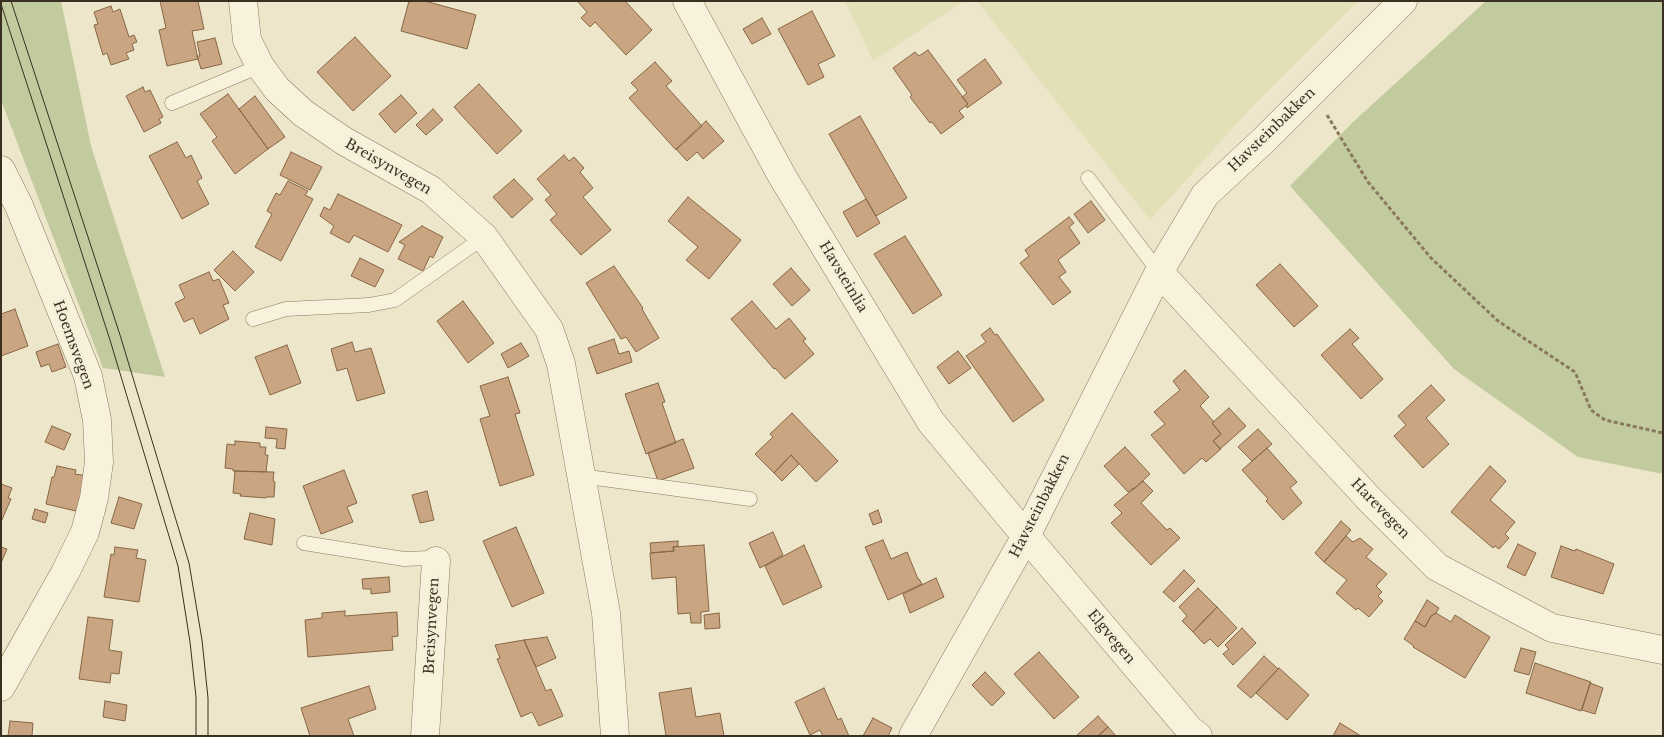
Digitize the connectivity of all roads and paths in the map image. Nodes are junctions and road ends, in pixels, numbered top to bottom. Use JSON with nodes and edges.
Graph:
{"nodes":[{"id":1,"x":243,"y":1,"type":"edge"},
{"id":2,"x":686,"y":1,"type":"edge"},
{"id":3,"x":1403,"y":1,"type":"edge"},
{"id":4,"x":260,"y":66,"type":"junction"},
{"id":5,"x":1312,"y":92,"type":"junction"},
{"id":6,"x":172,"y":103,"type":"dead end"},
{"id":7,"x":1,"y":170,"type":"edge"},
{"id":8,"x":1088,"y":178,"type":"dead end"},
{"id":9,"x":484,"y":237,"type":"junction"},
{"id":10,"x":1159,"y":272,"type":"junction"},
{"id":11,"x":253,"y":319,"type":"dead end"},
{"id":12,"x":1663,"y":433,"type":"edge"},
{"id":13,"x":581,"y":476,"type":"junction"},
{"id":14,"x":750,"y":500,"type":"dead end"},
{"id":15,"x":1026,"y":536,"type":"junction"},
{"id":16,"x":304,"y":543,"type":"dead end"},
{"id":17,"x":436,"y":562,"type":"joint"},
{"id":18,"x":1663,"y":650,"type":"edge"},
{"id":19,"x":1,"y":687,"type":"edge"},
{"id":20,"x":425,"y":736,"type":"edge"},
{"id":21,"x":615,"y":736,"type":"edge"},
{"id":22,"x":913,"y":736,"type":"edge"},
{"id":23,"x":1198,"y":736,"type":"edge"}],
"edges":[{"from":1,"to":4,"type":"street","name":"Breisynvegen"},
{"from":2,"to":15,"type":"street","name":"Havsteinlia"},
{"from":3,"to":5,"type":"street","name":"Havsteinbakken"},
{"from":4,"to":6,"type":"lane"},
{"from":4,"to":9,"type":"street","name":"Breisynvegen"},
{"from":5,"to":10,"type":"street","name":"Havsteinbakken"},
{"from":5,"to":12,"type":"path"},
{"from":7,"to":19,"type":"street","name":"Hoemsvegen"},
{"from":8,"to":10,"type":"lane"},
{"from":9,"to":11,"type":"lane"},
{"from":9,"to":13,"type":"street","name":"Breisynvegen"},
{"from":10,"to":15,"type":"street","name":"Havsteinbakken"},
{"from":10,"to":18,"type":"street","name":"Harevegen"},
{"from":13,"to":14,"type":"lane"},
{"from":13,"to":21,"type":"street","name":"Breisynvegen"},
{"from":15,"to":22,"type":"street","name":"Havsteinbakken"},
{"from":15,"to":23,"type":"street","name":"Elgvegen"},
{"from":16,"to":17,"type":"lane","name":"Breisynvegen"},
{"from":17,"to":20,"type":"street","name":"Breisynvegen"}]}
